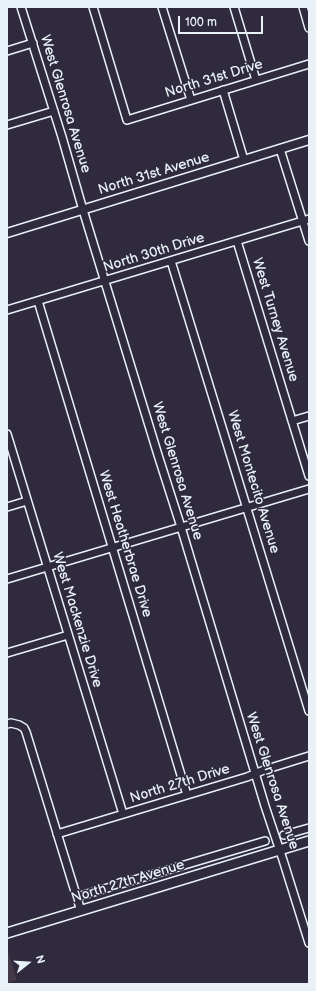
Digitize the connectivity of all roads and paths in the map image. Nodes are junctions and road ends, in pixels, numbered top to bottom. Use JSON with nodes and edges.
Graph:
{"nodes":[{"id":1,"x":21,"y":7,"type":"edge"},
{"id":2,"x":93,"y":7,"type":"edge"},
{"id":3,"x":162,"y":7,"type":"edge"},
{"id":4,"x":234,"y":7,"type":"edge"},
{"id":5,"x":302,"y":7,"type":"edge"},
{"id":6,"x":309,"y":28,"type":"edge"},
{"id":7,"x":33,"y":43,"type":"junction"},
{"id":8,"x":7,"y":51,"type":"edge"},
{"id":9,"x":309,"y":64,"type":"edge"},
{"id":10,"x":256,"y":80,"type":"junction"},
{"id":11,"x":223,"y":90,"type":"junction"},
{"id":12,"x":191,"y":100,"type":"junction"},
{"id":13,"x":54,"y":110,"type":"junction"},
{"id":14,"x":7,"y":125,"type":"edge"},
{"id":15,"x":309,"y":140,"type":"edge"},
{"id":16,"x":280,"y":149,"type":"junction"},
{"id":17,"x":244,"y":160,"type":"junction"},
{"id":18,"x":83,"y":210,"type":"junction"},
{"id":19,"x":306,"y":220,"type":"edge"},
{"id":20,"x":7,"y":233,"type":"edge"},
{"id":21,"x":309,"y":240,"type":"edge"},
{"id":22,"x":237,"y":241,"type":"junction"},
{"id":23,"x":171,"y":261,"type":"junction"},
{"id":24,"x":106,"y":281,"type":"junction"},
{"id":25,"x":38,"y":301,"type":"junction"},
{"id":26,"x":7,"y":310,"type":"edge"},
{"id":27,"x":309,"y":416,"type":"edge"},
{"id":28,"x":292,"y":421,"type":"junction"},
{"id":29,"x":7,"y":434,"type":"edge"},
{"id":30,"x":309,"y":476,"type":"edge"},
{"id":31,"x":309,"y":489,"type":"edge"},
{"id":32,"x":27,"y":501,"type":"junction"},
{"id":33,"x":7,"y":507,"type":"edge"},
{"id":34,"x":246,"y":507,"type":"junction"},
{"id":35,"x":181,"y":527,"type":"junction"},
{"id":36,"x":113,"y":547,"type":"junction"},
{"id":37,"x":48,"y":567,"type":"junction"},
{"id":38,"x":7,"y":579,"type":"edge"},
{"id":39,"x":68,"y":634,"type":"junction"},
{"id":40,"x":7,"y":653,"type":"edge"},
{"id":41,"x":309,"y":711,"type":"edge"},
{"id":42,"x":7,"y":724,"type":"edge"},
{"id":43,"x":309,"y":756,"type":"edge"},
{"id":44,"x":255,"y":774,"type":"junction"},
{"id":45,"x":187,"y":795,"type":"junction"},
{"id":46,"x":123,"y":814,"type":"junction"},
{"id":47,"x":309,"y":828,"type":"edge"},
{"id":48,"x":297,"y":831,"type":"junction"},
{"id":49,"x":57,"y":834,"type":"junction"},
{"id":50,"x":284,"y":835,"type":"dead end"},
{"id":51,"x":265,"y":841,"type":"dead end"},
{"id":52,"x":305,"y":842,"type":"edge"},
{"id":53,"x":252,"y":845,"type":"junction"},
{"id":54,"x":280,"y":850,"type":"junction"},
{"id":55,"x":256,"y":857,"type":"junction"},
{"id":56,"x":77,"y":897,"type":"junction"},
{"id":57,"x":81,"y":911,"type":"junction"},
{"id":58,"x":7,"y":933,"type":"edge"},
{"id":59,"x":309,"y":943,"type":"edge"}],
"edges":[{"from":1,"to":7,"type":"street","name":"West Glenrosa Avenue"},
{"from":2,"to":12,"type":"street","name":"North 31st Drive"},
{"from":3,"to":12,"type":"street"},
{"from":4,"to":10,"type":"street"},
{"from":5,"to":6,"type":"street"},
{"from":7,"to":8,"type":"street"},
{"from":7,"to":13,"type":"street","name":"West Glenrosa Avenue"},
{"from":9,"to":10,"type":"street","name":"North 31st Drive"},
{"from":10,"to":11,"type":"street","name":"North 31st Drive"},
{"from":11,"to":12,"type":"street","name":"North 31st Drive"},
{"from":11,"to":17,"type":"street"},
{"from":13,"to":14,"type":"street"},
{"from":13,"to":18,"type":"street","name":"West Glenrosa Avenue"},
{"from":15,"to":16,"type":"street","name":"North 31st Avenue"},
{"from":16,"to":17,"type":"street","name":"North 31st Avenue"},
{"from":16,"to":19,"type":"street"},
{"from":17,"to":18,"type":"street","name":"North 31st Avenue"},
{"from":18,"to":20,"type":"street","name":"North 31st Avenue"},
{"from":18,"to":24,"type":"street","name":"West Glenrosa Avenue"},
{"from":19,"to":21,"type":"street"},
{"from":19,"to":22,"type":"street","name":"North 30th Drive"},
{"from":22,"to":23,"type":"street","name":"North 30th Drive"},
{"from":22,"to":28,"type":"street","name":"West Turney Avenue"},
{"from":23,"to":24,"type":"street","name":"North 30th Drive"},
{"from":23,"to":34,"type":"street","name":"West Montecito Avenue"},
{"from":24,"to":25,"type":"street","name":"North 30th Drive"},
{"from":24,"to":35,"type":"street","name":"West Glenrosa Avenue"},
{"from":25,"to":26,"type":"street","name":"North 30th Drive"},
{"from":25,"to":36,"type":"street","name":"West Heatherbrae Drive"},
{"from":27,"to":28,"type":"street"},
{"from":28,"to":30,"type":"street","name":"West Turney Avenue"},
{"from":29,"to":32,"type":"street","name":"West Mackenzie Drive"},
{"from":31,"to":34,"type":"street"},
{"from":32,"to":33,"type":"street"},
{"from":32,"to":37,"type":"street","name":"West Mackenzie Drive"},
{"from":34,"to":35,"type":"street"},
{"from":34,"to":41,"type":"street","name":"West Montecito Avenue"},
{"from":35,"to":36,"type":"street"},
{"from":35,"to":44,"type":"street","name":"West Glenrosa Avenue"},
{"from":36,"to":37,"type":"street"},
{"from":36,"to":45,"type":"street","name":"West Heatherbrae Drive"},
{"from":37,"to":38,"type":"street"},
{"from":37,"to":39,"type":"street","name":"West Mackenzie Drive"},
{"from":39,"to":40,"type":"street"},
{"from":39,"to":46,"type":"street","name":"West Mackenzie Drive"},
{"from":42,"to":49,"type":"street"},
{"from":43,"to":44,"type":"street","name":"North 27th Drive"},
{"from":44,"to":45,"type":"street","name":"North 27th Drive"},
{"from":44,"to":54,"type":"street","name":"West Glenrosa Avenue"},
{"from":45,"to":46,"type":"street","name":"North 27th Drive"},
{"from":46,"to":49,"type":"street","name":"North 27th Drive"},
{"from":47,"to":48,"type":"street"},
{"from":48,"to":50,"type":"street"},
{"from":48,"to":52,"type":"street","name":"North 27th Avenue"},
{"from":49,"to":56,"type":"street"},
{"from":51,"to":53,"type":"street","name":"North 27th Avenue"},
{"from":52,"to":54,"type":"main road","name":"North 27th Avenue"},
{"from":53,"to":55,"type":"street"},
{"from":53,"to":56,"type":"street","name":"North 27th Avenue"},
{"from":54,"to":55,"type":"main road","name":"North 27th Avenue"},
{"from":54,"to":59,"type":"street","name":"West Glenrosa Avenue"},
{"from":55,"to":57,"type":"main road","name":"North 27th Avenue"},
{"from":56,"to":57,"type":"street"},
{"from":57,"to":58,"type":"main road","name":"North 27th Avenue"}]}
